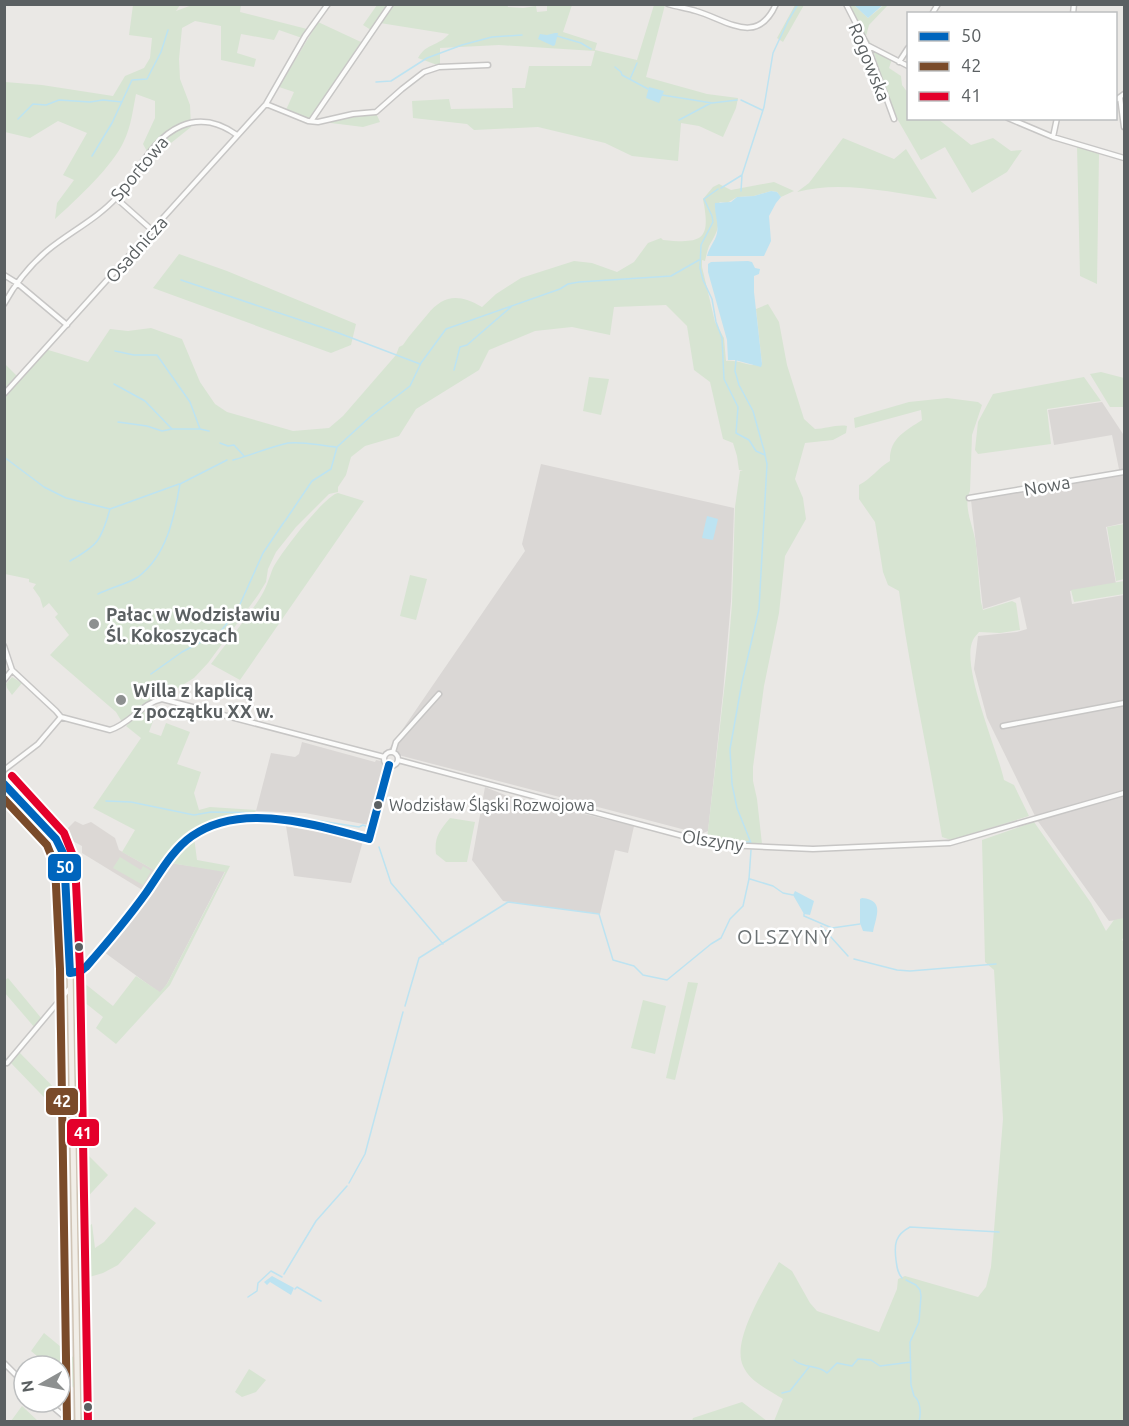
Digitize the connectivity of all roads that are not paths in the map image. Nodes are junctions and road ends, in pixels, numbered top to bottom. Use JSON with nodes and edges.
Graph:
{"nodes":[{"id":1,"x":328,"y":4,"type":"edge"},
{"id":2,"x":391,"y":4,"type":"edge"},
{"id":3,"x":668,"y":4,"type":"edge"},
{"id":4,"x":776,"y":4,"type":"edge"},
{"id":5,"x":846,"y":4,"type":"edge"},
{"id":6,"x":867,"y":45,"type":"junction"},
{"id":7,"x":907,"y":51,"type":"edge"},
{"id":8,"x":900,"y":62,"type":"junction"},
{"id":9,"x":907,"y":65,"type":"edge"},
{"id":10,"x":488,"y":66,"type":"dead end"},
{"id":11,"x":1120,"y":97,"type":"edge"},
{"id":12,"x":266,"y":104,"type":"junction"},
{"id":13,"x":894,"y":119,"type":"dead end"},
{"id":14,"x":1013,"y":120,"type":"edge"},
{"id":15,"x":1057,"y":120,"type":"edge"},
{"id":16,"x":311,"y":122,"type":"junction"},
{"id":17,"x":1125,"y":127,"type":"edge"},
{"id":18,"x":237,"y":135,"type":"junction"},
{"id":19,"x":1053,"y":137,"type":"junction"},
{"id":20,"x":1125,"y":158,"type":"edge"},
{"id":21,"x":116,"y":198,"type":"junction"},
{"id":22,"x":153,"y":231,"type":"junction"},
{"id":23,"x":4,"y":275,"type":"edge"},
{"id":24,"x":17,"y":283,"type":"junction"},
{"id":25,"x":4,"y":304,"type":"edge"},
{"id":26,"x":67,"y":325,"type":"junction"},
{"id":27,"x":4,"y":394,"type":"edge"},
{"id":28,"x":1125,"y":472,"type":"edge"},
{"id":29,"x":969,"y":498,"type":"dead end"},
{"id":30,"x":4,"y":646,"type":"edge"},
{"id":31,"x":12,"y":670,"type":"junction"},
{"id":32,"x":4,"y":680,"type":"edge"},
{"id":33,"x":438,"y":694,"type":"dead end"},
{"id":34,"x":1125,"y":703,"type":"edge"},
{"id":35,"x":61,"y":717,"type":"junction"},
{"id":36,"x":1003,"y":726,"type":"dead end"},
{"id":37,"x":393,"y":752,"type":"junction"},
{"id":38,"x":384,"y":757,"type":"junction"},
{"id":39,"x":398,"y":760,"type":"junction"},
{"id":40,"x":389,"y":765,"type":"junction"},
{"id":41,"x":4,"y":770,"type":"edge"},
{"id":42,"x":4,"y":783,"type":"edge"},
{"id":43,"x":1125,"y":793,"type":"edge"},
{"id":44,"x":70,"y":973,"type":"junction"},
{"id":45,"x":70,"y":988,"type":"junction"},
{"id":46,"x":7,"y":1063,"type":"dead end"},
{"id":47,"x":78,"y":1422,"type":"edge"}],
"edges":[{"from":1,"to":12,"type":"street","name":"Osadnicza"},
{"from":2,"to":16,"type":"street"},
{"from":3,"to":4,"type":"street"},
{"from":5,"to":6,"type":"street","name":"Rogowska"},
{"from":6,"to":8,"type":"street"},
{"from":6,"to":13,"type":"street","name":"Rogowska"},
{"from":7,"to":8,"type":"street"},
{"from":8,"to":9,"type":"street"},
{"from":10,"to":16,"type":"street"},
{"from":11,"to":17,"type":"street"},
{"from":12,"to":16,"type":"street"},
{"from":12,"to":18,"type":"street","name":"Osadnicza"},
{"from":14,"to":19,"type":"street"},
{"from":15,"to":19,"type":"street"},
{"from":18,"to":21,"type":"street","name":"Sportowa"},
{"from":18,"to":22,"type":"street","name":"Osadnicza"},
{"from":19,"to":20,"type":"street"},
{"from":21,"to":22,"type":"street"},
{"from":21,"to":24,"type":"street","name":"Sportowa"},
{"from":22,"to":26,"type":"street","name":"Osadnicza"},
{"from":23,"to":24,"type":"street"},
{"from":24,"to":25,"type":"street","name":"Sportowa"},
{"from":24,"to":26,"type":"street"},
{"from":26,"to":27,"type":"street","name":"Osadnicza"},
{"from":28,"to":29,"type":"street","name":"Nowa"},
{"from":30,"to":31,"type":"street"},
{"from":31,"to":32,"type":"street"},
{"from":31,"to":35,"type":"street"},
{"from":33,"to":37,"type":"street"},
{"from":34,"to":36,"type":"street"},
{"from":35,"to":38,"type":"street"},
{"from":35,"to":41,"type":"street"},
{"from":37,"to":38,"type":"street"},
{"from":37,"to":39,"type":"street"},
{"from":38,"to":40,"type":"street"},
{"from":39,"to":40,"type":"street"},
{"from":39,"to":43,"type":"street","name":"Olszyny"},
{"from":40,"to":44,"type":"street"},
{"from":42,"to":44,"type":"main road"},
{"from":44,"to":45,"type":"main road"},
{"from":45,"to":46,"type":"street"},
{"from":45,"to":47,"type":"main road"}]}
